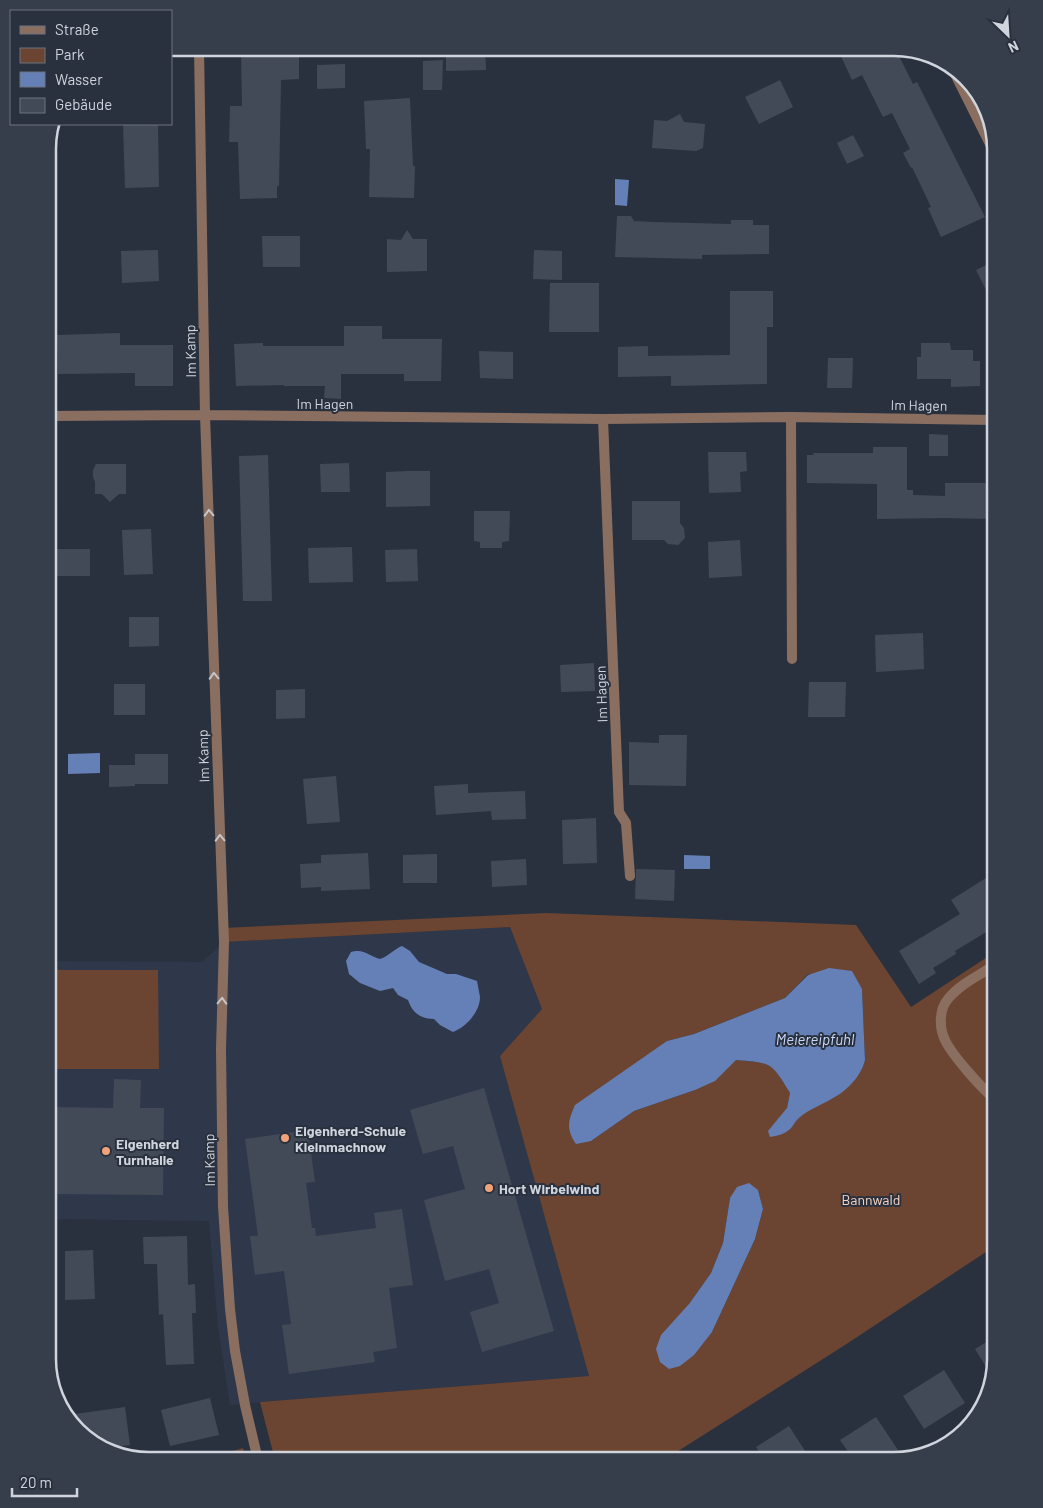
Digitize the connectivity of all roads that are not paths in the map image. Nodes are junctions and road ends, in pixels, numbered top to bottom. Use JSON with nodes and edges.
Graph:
{"nodes":[{"id":1,"x":199,"y":56,"type":"edge"},
{"id":2,"x":961,"y":86,"type":"edge"},
{"id":3,"x":985,"y":133,"type":"edge"},
{"id":4,"x":205,"y":415,"type":"junction"},
{"id":5,"x":56,"y":416,"type":"edge"},
{"id":6,"x":791,"y":417,"type":"junction"},
{"id":7,"x":603,"y":419,"type":"junction"},
{"id":8,"x":987,"y":420,"type":"edge"},
{"id":9,"x":792,"y":659,"type":"dead end"},
{"id":10,"x":630,"y":876,"type":"dead end"},
{"id":11,"x":987,"y":971,"type":"edge"},
{"id":12,"x":987,"y":1091,"type":"edge"},
{"id":13,"x":256,"y":1452,"type":"edge"}],
"edges":[{"from":1,"to":4,"type":"street","name":"Im Kamp"},
{"from":2,"to":3,"type":"street"},
{"from":4,"to":5,"type":"street","name":"Im Hagen"},
{"from":4,"to":7,"type":"street","name":"Im Hagen"},
{"from":13,"to":4,"type":"street","name":"Im Kamp","one_way":true},
{"from":6,"to":7,"type":"street","name":"Im Hagen"},
{"from":6,"to":8,"type":"street","name":"Im Hagen"},
{"from":6,"to":9,"type":"street"},
{"from":7,"to":10,"type":"street","name":"Im Hagen"},
{"from":11,"to":12,"type":"street"}]}
